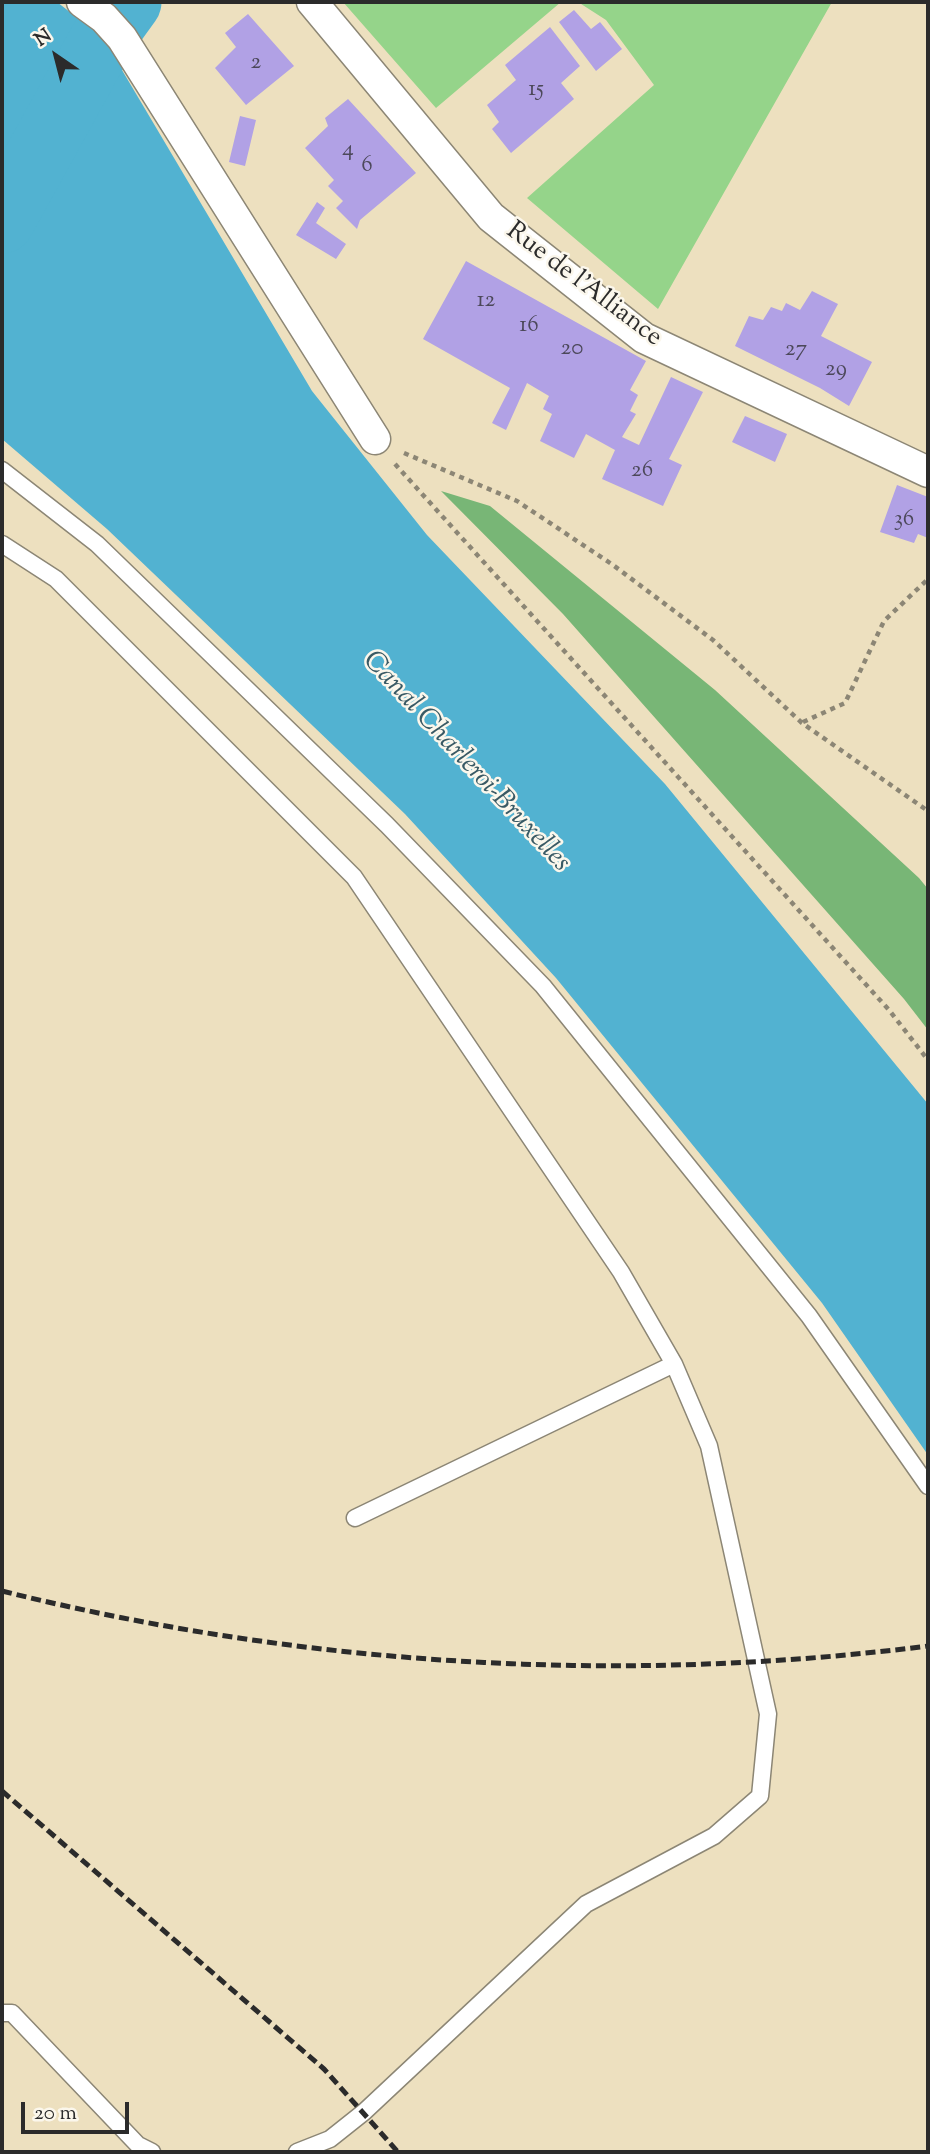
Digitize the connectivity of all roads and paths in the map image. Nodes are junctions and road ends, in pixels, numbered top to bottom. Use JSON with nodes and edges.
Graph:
{"nodes":[{"id":1,"x":312,"y":2,"type":"edge"},
{"id":2,"x":103,"y":19,"type":"edge"},
{"id":3,"x":375,"y":439,"type":"junction"},
{"id":4,"x":2,"y":470,"type":"edge"},
{"id":5,"x":928,"y":472,"type":"edge"},
{"id":6,"x":2,"y":544,"type":"edge"},
{"id":7,"x":928,"y":579,"type":"edge"},
{"id":8,"x":802,"y":723,"type":"junction"},
{"id":9,"x":928,"y":811,"type":"edge"},
{"id":10,"x":928,"y":1060,"type":"edge"},
{"id":11,"x":674,"y":1364,"type":"junction"},
{"id":12,"x":928,"y":1486,"type":"edge"},
{"id":13,"x":355,"y":1518,"type":"dead end"},
{"id":14,"x":2,"y":2013,"type":"edge"},
{"id":15,"x":152,"y":2152,"type":"edge"},
{"id":16,"x":297,"y":2152,"type":"edge"}],
"edges":[{"from":1,"to":5,"type":"street","name":"Rue de l'Alliance"},
{"from":2,"to":3,"type":"street"},
{"from":3,"to":8,"type":"path"},
{"from":3,"to":10,"type":"path"},
{"from":4,"to":12,"type":"lane"},
{"from":6,"to":11,"type":"lane"},
{"from":7,"to":8,"type":"path"},
{"from":8,"to":9,"type":"path"},
{"from":11,"to":13,"type":"lane"},
{"from":11,"to":16,"type":"lane"},
{"from":14,"to":15,"type":"lane"}]}
